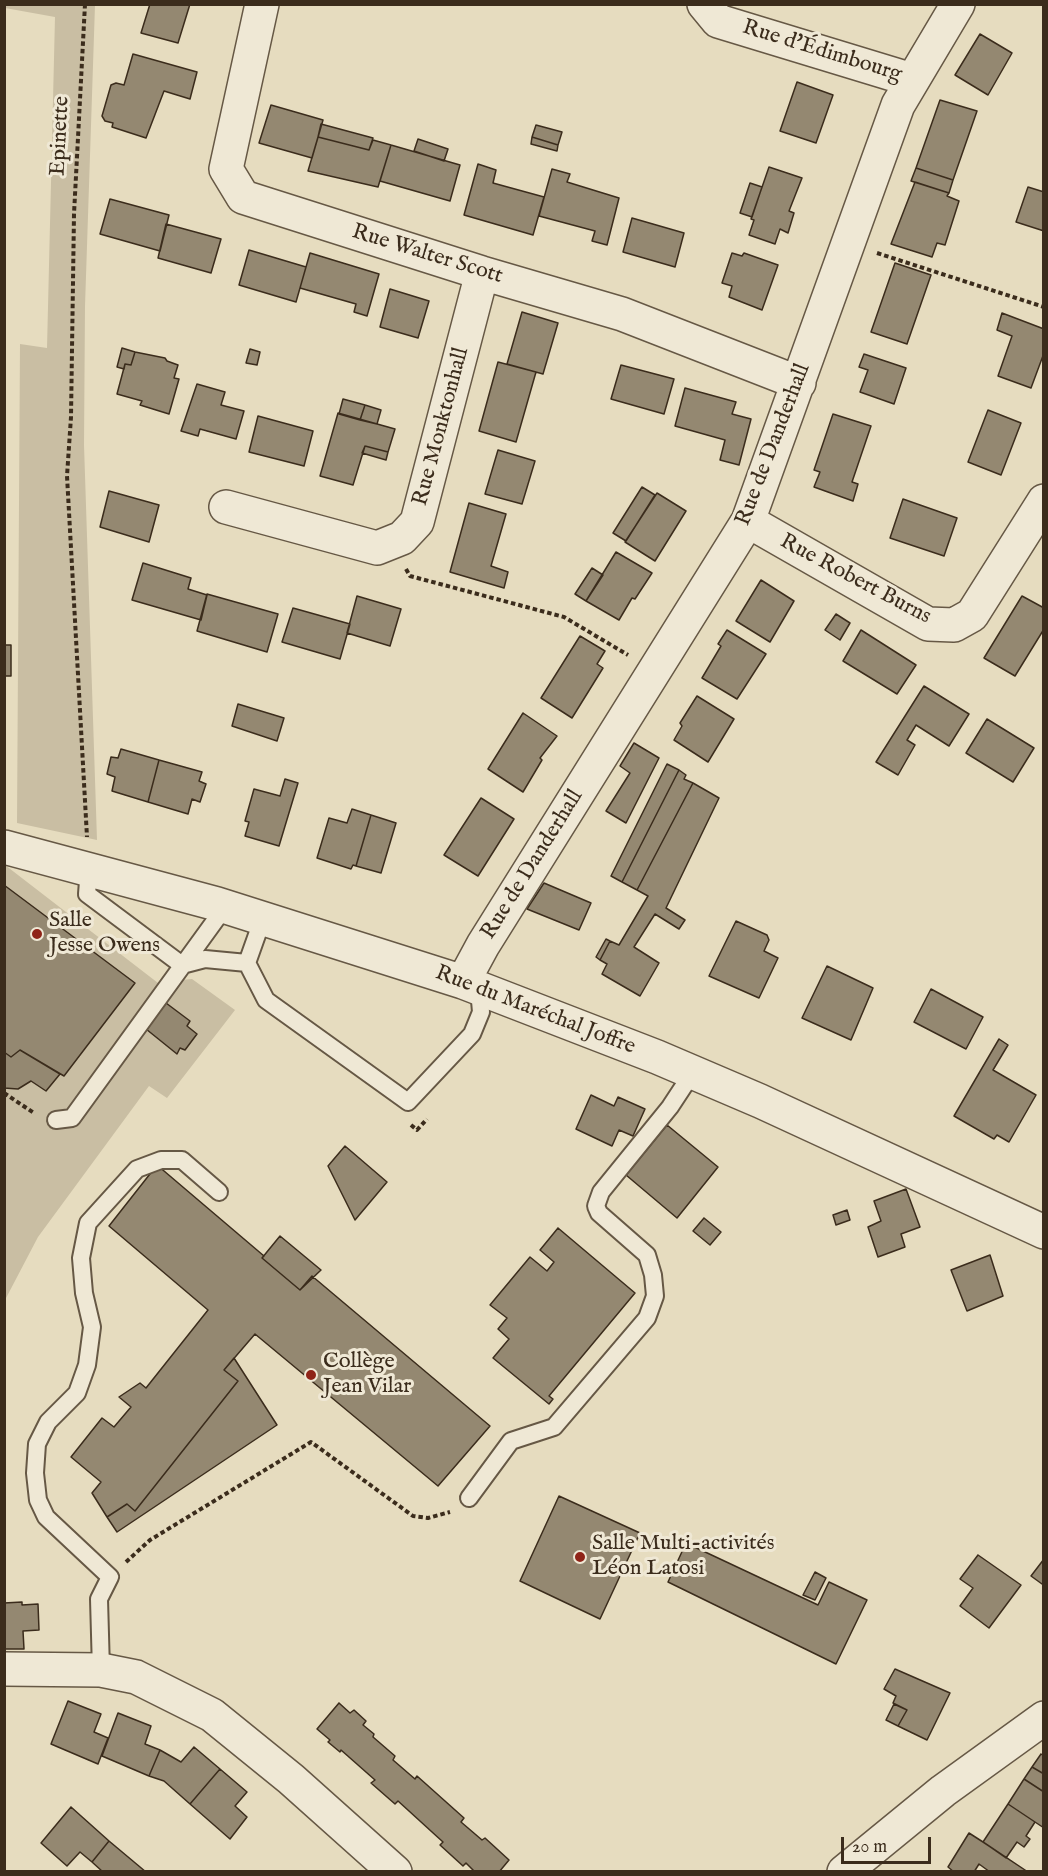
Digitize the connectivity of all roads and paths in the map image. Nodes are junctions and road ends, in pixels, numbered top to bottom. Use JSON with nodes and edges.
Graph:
{"nodes":[{"id":1,"x":85,"y":4,"type":"edge"},
{"id":2,"x":262,"y":4,"type":"edge"},
{"id":3,"x":704,"y":4,"type":"edge"},
{"id":4,"x":958,"y":4,"type":"edge"},
{"id":5,"x":912,"y":80,"type":"junction"},
{"id":6,"x":848,"y":243,"type":"junction"},
{"id":7,"x":482,"y":273,"type":"junction"},
{"id":8,"x":1044,"y":307,"type":"edge"},
{"id":9,"x":799,"y":383,"type":"junction"},
{"id":10,"x":1044,"y":501,"type":"edge"},
{"id":11,"x":226,"y":507,"type":"dead end"},
{"id":12,"x":748,"y":521,"type":"junction"},
{"id":13,"x":387,"y":544,"type":"junction"},
{"id":14,"x":654,"y":671,"type":"junction"},
{"id":15,"x":4,"y":847,"type":"edge"},
{"id":16,"x":89,"y":868,"type":"junction"},
{"id":17,"x":217,"y":904,"type":"junction"},
{"id":18,"x":263,"y":918,"type":"junction"},
{"id":19,"x":247,"y":963,"type":"junction"},
{"id":20,"x":182,"y":965,"type":"junction"},
{"id":21,"x":471,"y":986,"type":"junction"},
{"id":22,"x":693,"y":1072,"type":"junction"},
{"id":23,"x":4,"y":1094,"type":"edge"},
{"id":24,"x":56,"y":1120,"type":"joint"},
{"id":25,"x":219,"y":1192,"type":"dead end"},
{"id":26,"x":1044,"y":1232,"type":"edge"},
{"id":27,"x":469,"y":1498,"type":"joint"},
{"id":28,"x":110,"y":1577,"type":"junction"},
{"id":29,"x":4,"y":1669,"type":"edge"},
{"id":30,"x":101,"y":1671,"type":"junction"},
{"id":31,"x":1044,"y":1718,"type":"edge"},
{"id":32,"x":395,"y":1872,"type":"edge"},
{"id":33,"x":844,"y":1872,"type":"edge"}],
"edges":[{"from":1,"to":16,"type":"path","name":"Epinette"},
{"from":2,"to":7,"type":"street","name":"Rue Walter Scott"},
{"from":3,"to":5,"type":"street","name":"Rue d'Édimbourg"},
{"from":4,"to":5,"type":"street","name":"Rue de Danderhall"},
{"from":5,"to":6,"type":"street","name":"Rue de Danderhall"},
{"from":6,"to":8,"type":"path"},
{"from":6,"to":9,"type":"street","name":"Rue de Danderhall"},
{"from":7,"to":9,"type":"street","name":"Rue Walter Scott"},
{"from":7,"to":13,"type":"street","name":"Rue Monktonhall"},
{"from":9,"to":12,"type":"street","name":"Rue de Danderhall"},
{"from":10,"to":12,"type":"street","name":"Rue Robert Burns"},
{"from":11,"to":13,"type":"street"},
{"from":12,"to":14,"type":"street","name":"Rue de Danderhall"},
{"from":13,"to":14,"type":"path"},
{"from":14,"to":21,"type":"street","name":"Rue de Danderhall"},
{"from":15,"to":16,"type":"street","name":"Rue du Maréchal Joffre"},
{"from":16,"to":17,"type":"street","name":"Rue du Maréchal Joffre"},
{"from":16,"to":20,"type":"lane"},
{"from":17,"to":18,"type":"street","name":"Rue du Maréchal Joffre"},
{"from":17,"to":20,"type":"lane"},
{"from":18,"to":19,"type":"lane"},
{"from":18,"to":21,"type":"street","name":"Rue du Maréchal Joffre"},
{"from":19,"to":20,"type":"lane"},
{"from":19,"to":21,"type":"lane"},
{"from":20,"to":24,"type":"lane"},
{"from":21,"to":22,"type":"street","name":"Rue du Maréchal Joffre"},
{"from":22,"to":26,"type":"street","name":"Rue du Maréchal Joffre"},
{"from":22,"to":27,"type":"lane"},
{"from":23,"to":24,"type":"path"},
{"from":25,"to":28,"type":"lane"},
{"from":27,"to":28,"type":"path"},
{"from":28,"to":30,"type":"lane"},
{"from":29,"to":30,"type":"street"},
{"from":30,"to":32,"type":"street"},
{"from":31,"to":33,"type":"street"}]}
